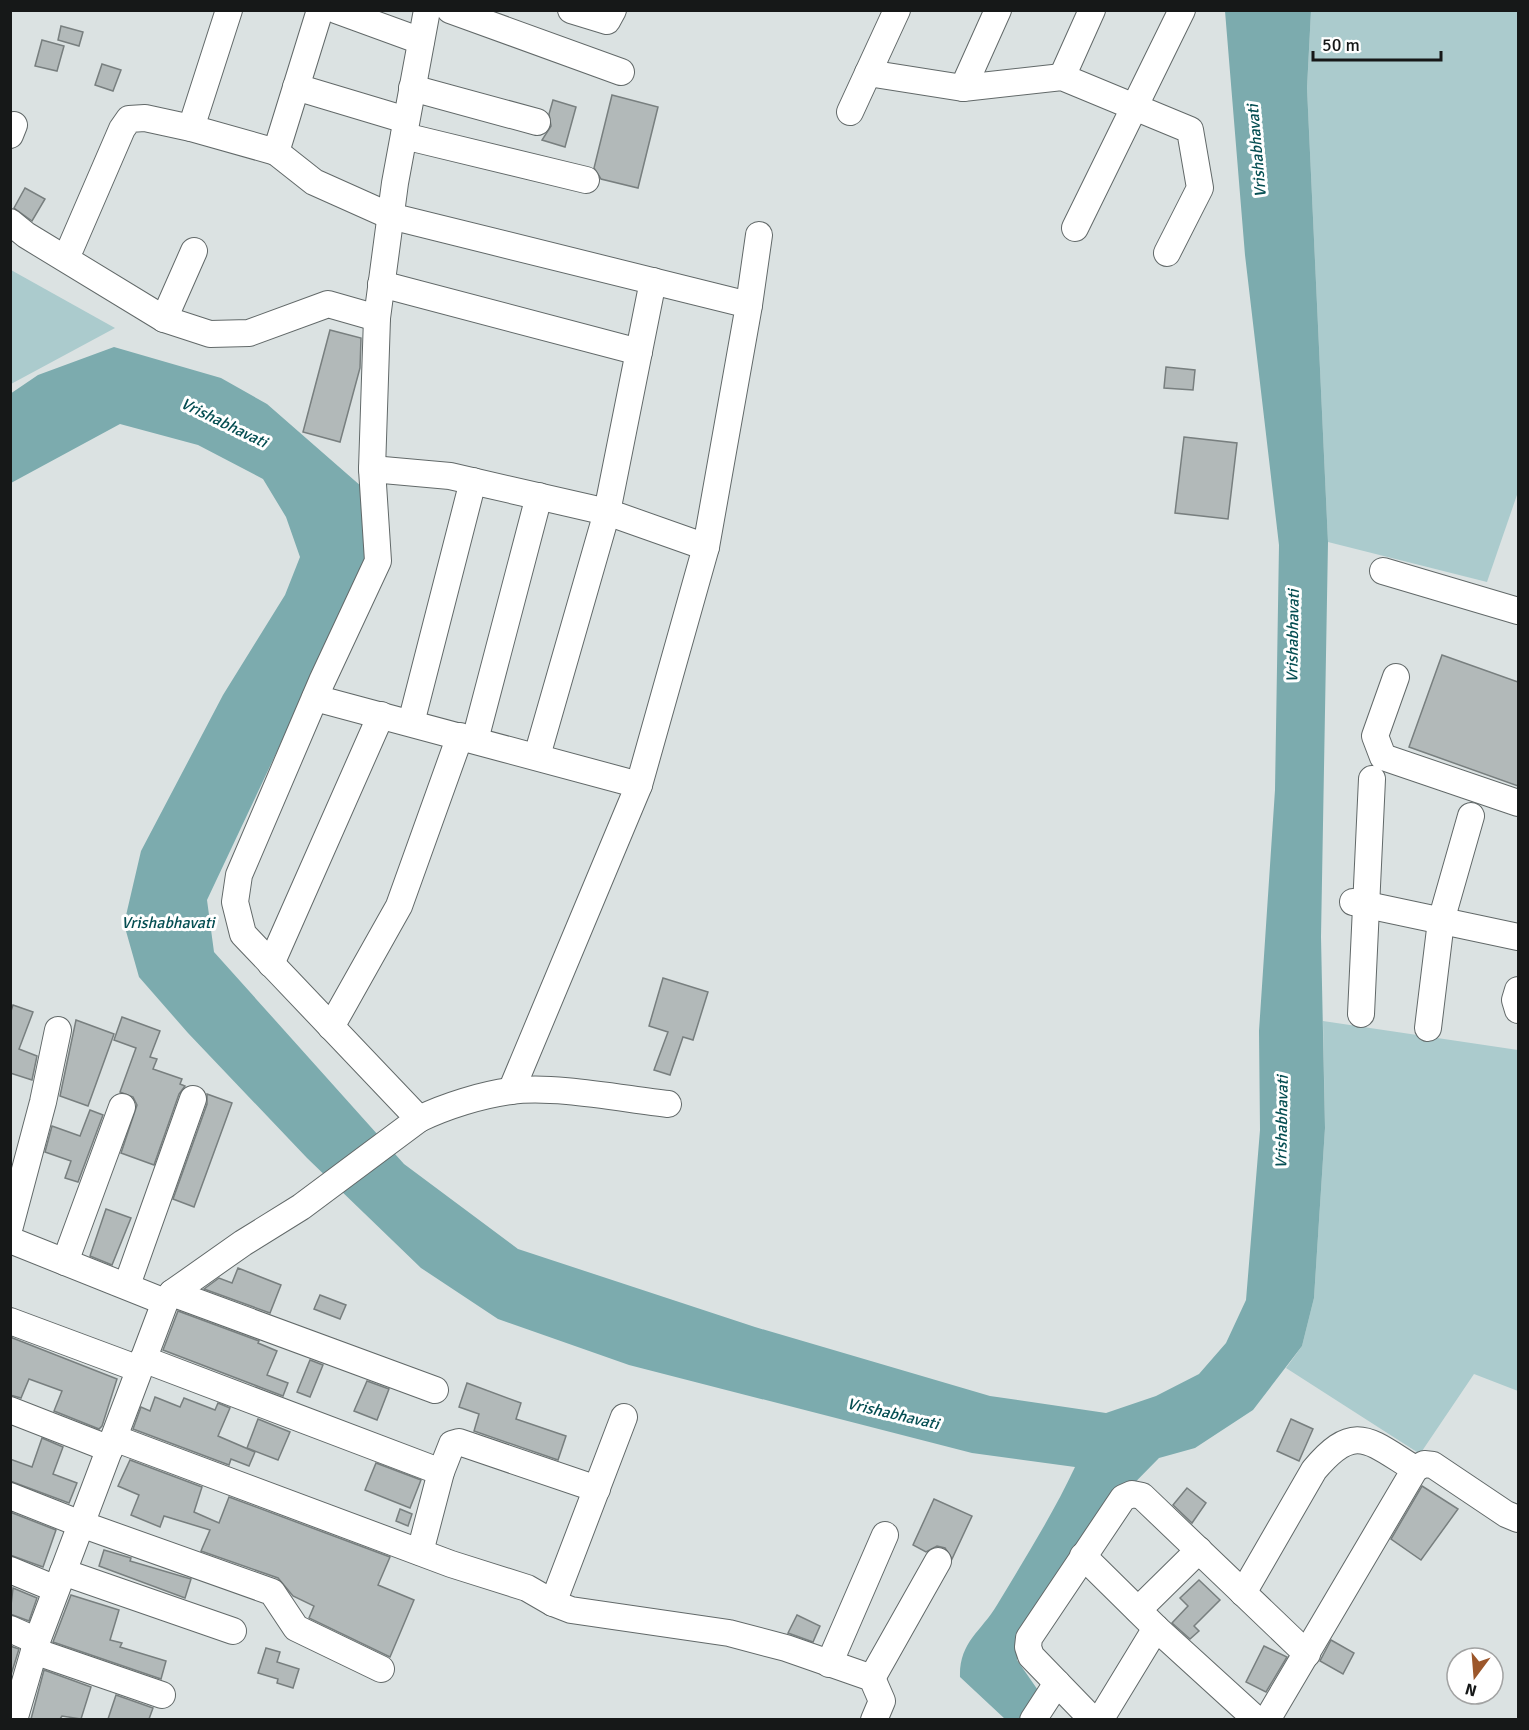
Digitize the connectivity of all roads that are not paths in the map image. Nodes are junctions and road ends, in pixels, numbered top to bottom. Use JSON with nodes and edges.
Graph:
{"nodes":[{"id":1,"x":229,"y":10,"type":"edge"},
{"id":2,"x":320,"y":10,"type":"edge"},
{"id":3,"x":336,"y":10,"type":"edge"},
{"id":4,"x":428,"y":10,"type":"edge"},
{"id":5,"x":450,"y":10,"type":"edge"},
{"id":6,"x":571,"y":10,"type":"edge"},
{"id":7,"x":613,"y":10,"type":"edge"},
{"id":8,"x":897,"y":10,"type":"edge"},
{"id":9,"x":998,"y":10,"type":"edge"},
{"id":10,"x":1092,"y":10,"type":"edge"},
{"id":11,"x":1182,"y":10,"type":"edge"},
{"id":12,"x":421,"y":41,"type":"junction"},
{"id":13,"x":621,"y":72,"type":"dead end"},
{"id":14,"x":868,"y":73,"type":"junction"},
{"id":15,"x":1062,"y":77,"type":"junction"},
{"id":16,"x":296,"y":87,"type":"junction"},
{"id":17,"x":412,"y":88,"type":"junction"},
{"id":18,"x":963,"y":88,"type":"junction"},
{"id":19,"x":1135,"y":107,"type":"junction"},
{"id":20,"x":850,"y":112,"type":"dead end"},
{"id":21,"x":537,"y":122,"type":"dead end"},
{"id":22,"x":191,"y":128,"type":"junction"},
{"id":23,"x":405,"y":128,"type":"junction"},
{"id":24,"x":276,"y":152,"type":"junction"},
{"id":25,"x":586,"y":180,"type":"dead end"},
{"id":26,"x":390,"y":216,"type":"junction"},
{"id":27,"x":10,"y":222,"type":"edge"},
{"id":28,"x":1075,"y":228,"type":"dead end"},
{"id":29,"x":759,"y":235,"type":"dead end"},
{"id":30,"x":71,"y":248,"type":"dead end"},
{"id":31,"x":194,"y":251,"type":"dead end"},
{"id":32,"x":1167,"y":253,"type":"dead end"},
{"id":33,"x":653,"y":281,"type":"junction"},
{"id":34,"x":381,"y":284,"type":"junction"},
{"id":35,"x":749,"y":305,"type":"junction"},
{"id":36,"x":376,"y":318,"type":"junction"},
{"id":37,"x":164,"y":319,"type":"junction"},
{"id":38,"x":639,"y":352,"type":"junction"},
{"id":39,"x":372,"y":469,"type":"junction"},
{"id":40,"x":473,"y":481,"type":"junction"},
{"id":41,"x":539,"y":496,"type":"junction"},
{"id":42,"x":607,"y":512,"type":"junction"},
{"id":43,"x":706,"y":547,"type":"junction"},
{"id":44,"x":1383,"y":571,"type":"dead end"},
{"id":45,"x":1518,"y":611,"type":"edge"},
{"id":46,"x":1396,"y":678,"type":"dead end"},
{"id":47,"x":315,"y":698,"type":"junction"},
{"id":48,"x":381,"y":715,"type":"junction"},
{"id":49,"x":411,"y":723,"type":"junction"},
{"id":50,"x":468,"y":738,"type":"junction"},
{"id":51,"x":537,"y":756,"type":"junction"},
{"id":52,"x":1372,"y":779,"type":"dead end"},
{"id":53,"x":639,"y":785,"type":"junction"},
{"id":54,"x":1518,"y":804,"type":"edge"},
{"id":55,"x":1471,"y":816,"type":"dead end"},
{"id":56,"x":1359,"y":903,"type":"junction"},
{"id":57,"x":1441,"y":921,"type":"junction"},
{"id":58,"x":1518,"y":938,"type":"edge"},
{"id":59,"x":271,"y":964,"type":"junction"},
{"id":60,"x":1518,"y":990,"type":"edge"},
{"id":61,"x":1518,"y":1010,"type":"edge"},
{"id":62,"x":1361,"y":1014,"type":"dead end"},
{"id":63,"x":331,"y":1027,"type":"junction"},
{"id":64,"x":1428,"y":1028,"type":"dead end"},
{"id":65,"x":58,"y":1030,"type":"dead end"},
{"id":66,"x":511,"y":1091,"type":"junction"},
{"id":67,"x":193,"y":1099,"type":"dead end"},
{"id":68,"x":668,"y":1104,"type":"dead end"},
{"id":69,"x":123,"y":1107,"type":"dead end"},
{"id":70,"x":415,"y":1122,"type":"junction"},
{"id":71,"x":10,"y":1226,"type":"edge"},
{"id":72,"x":10,"y":1240,"type":"edge"},
{"id":73,"x":65,"y":1262,"type":"junction"},
{"id":74,"x":127,"y":1286,"type":"junction"},
{"id":75,"x":168,"y":1298,"type":"junction"},
{"id":76,"x":10,"y":1321,"type":"edge"},
{"id":77,"x":141,"y":1364,"type":"junction"},
{"id":78,"x":435,"y":1390,"type":"dead end"},
{"id":79,"x":10,"y":1410,"type":"edge"},
{"id":80,"x":624,"y":1418,"type":"dead end"},
{"id":81,"x":112,"y":1444,"type":"junction"},
{"id":82,"x":1415,"y":1469,"type":"junction"},
{"id":83,"x":441,"y":1473,"type":"junction"},
{"id":84,"x":597,"y":1489,"type":"junction"},
{"id":85,"x":10,"y":1496,"type":"edge"},
{"id":86,"x":1518,"y":1519,"type":"edge"},
{"id":87,"x":81,"y":1524,"type":"junction"},
{"id":88,"x":885,"y":1535,"type":"dead end"},
{"id":89,"x":1199,"y":1550,"type":"junction"},
{"id":90,"x":420,"y":1552,"type":"junction"},
{"id":91,"x":1083,"y":1556,"type":"junction"},
{"id":92,"x":938,"y":1561,"type":"dead end"},
{"id":93,"x":10,"y":1570,"type":"edge"},
{"id":94,"x":60,"y":1581,"type":"junction"},
{"id":95,"x":1243,"y":1593,"type":"junction"},
{"id":96,"x":553,"y":1603,"type":"junction"},
{"id":97,"x":1147,"y":1619,"type":"junction"},
{"id":98,"x":10,"y":1629,"type":"edge"},
{"id":99,"x":233,"y":1631,"type":"dead end"},
{"id":100,"x":36,"y":1646,"type":"junction"},
{"id":101,"x":1306,"y":1654,"type":"junction"},
{"id":102,"x":829,"y":1664,"type":"junction"},
{"id":103,"x":381,"y":1669,"type":"dead end"},
{"id":104,"x":872,"y":1677,"type":"junction"},
{"id":105,"x":162,"y":1695,"type":"dead end"},
{"id":106,"x":1043,"y":1704,"type":"edge"},
{"id":107,"x":13,"y":1716,"type":"edge"},
{"id":108,"x":874,"y":1719,"type":"edge"},
{"id":109,"x":1093,"y":1719,"type":"edge"},
{"id":110,"x":1100,"y":1719,"type":"edge"},
{"id":111,"x":1257,"y":1719,"type":"edge"},
{"id":112,"x":1267,"y":1719,"type":"edge"}],
"edges":[{"from":1,"to":22,"type":"street"},
{"from":2,"to":16,"type":"street"},
{"from":3,"to":12,"type":"street"},
{"from":4,"to":12,"type":"street"},
{"from":5,"to":13,"type":"street"},
{"from":6,"to":7,"type":"street"},
{"from":8,"to":14,"type":"street"},
{"from":9,"to":18,"type":"street"},
{"from":10,"to":15,"type":"street"},
{"from":11,"to":19,"type":"street"},
{"from":12,"to":17,"type":"street"},
{"from":14,"to":18,"type":"street"},
{"from":14,"to":20,"type":"street"},
{"from":15,"to":18,"type":"street"},
{"from":15,"to":19,"type":"street"},
{"from":16,"to":23,"type":"street"},
{"from":16,"to":24,"type":"street"},
{"from":17,"to":21,"type":"street"},
{"from":17,"to":23,"type":"street"},
{"from":19,"to":28,"type":"street"},
{"from":19,"to":32,"type":"street"},
{"from":22,"to":24,"type":"street"},
{"from":22,"to":30,"type":"street"},
{"from":23,"to":25,"type":"street"},
{"from":23,"to":26,"type":"street"},
{"from":24,"to":26,"type":"street"},
{"from":26,"to":33,"type":"street"},
{"from":26,"to":34,"type":"street"},
{"from":27,"to":37,"type":"street"},
{"from":29,"to":35,"type":"street"},
{"from":31,"to":37,"type":"street"},
{"from":33,"to":35,"type":"street"},
{"from":33,"to":38,"type":"street"},
{"from":34,"to":36,"type":"street"},
{"from":34,"to":38,"type":"street"},
{"from":35,"to":43,"type":"street"},
{"from":36,"to":37,"type":"street"},
{"from":36,"to":39,"type":"street"},
{"from":38,"to":42,"type":"street"},
{"from":39,"to":40,"type":"street"},
{"from":39,"to":47,"type":"street"},
{"from":40,"to":41,"type":"street"},
{"from":40,"to":49,"type":"street"},
{"from":41,"to":42,"type":"street"},
{"from":41,"to":50,"type":"street"},
{"from":42,"to":43,"type":"street"},
{"from":42,"to":51,"type":"street"},
{"from":43,"to":53,"type":"street"},
{"from":44,"to":45,"type":"street"},
{"from":46,"to":54,"type":"street"},
{"from":47,"to":48,"type":"street"},
{"from":47,"to":59,"type":"street"},
{"from":48,"to":49,"type":"street"},
{"from":48,"to":59,"type":"street"},
{"from":49,"to":50,"type":"street"},
{"from":50,"to":51,"type":"street"},
{"from":50,"to":63,"type":"street"},
{"from":51,"to":53,"type":"street"},
{"from":52,"to":56,"type":"street"},
{"from":53,"to":66,"type":"street"},
{"from":55,"to":57,"type":"street"},
{"from":56,"to":57,"type":"street"},
{"from":56,"to":62,"type":"street"},
{"from":57,"to":58,"type":"street"},
{"from":57,"to":64,"type":"street"},
{"from":59,"to":63,"type":"street"},
{"from":60,"to":61,"type":"street"},
{"from":63,"to":70,"type":"street"},
{"from":65,"to":71,"type":"street"},
{"from":66,"to":68,"type":"street"},
{"from":66,"to":70,"type":"street"},
{"from":67,"to":74,"type":"street"},
{"from":69,"to":73,"type":"street"},
{"from":70,"to":75,"type":"street"},
{"from":72,"to":73,"type":"street"},
{"from":73,"to":74,"type":"street"},
{"from":74,"to":75,"type":"street"},
{"from":75,"to":77,"type":"street"},
{"from":75,"to":78,"type":"street"},
{"from":76,"to":77,"type":"street"},
{"from":77,"to":81,"type":"street"},
{"from":77,"to":83,"type":"street"},
{"from":79,"to":81,"type":"street"},
{"from":80,"to":84,"type":"street"},
{"from":81,"to":87,"type":"street"},
{"from":81,"to":90,"type":"street"},
{"from":82,"to":86,"type":"street"},
{"from":82,"to":95,"type":"street"},
{"from":82,"to":101,"type":"street"},
{"from":83,"to":84,"type":"street"},
{"from":83,"to":90,"type":"street"},
{"from":84,"to":96,"type":"street"},
{"from":85,"to":87,"type":"street"},
{"from":87,"to":94,"type":"street"},
{"from":87,"to":103,"type":"street"},
{"from":88,"to":102,"type":"street"},
{"from":89,"to":91,"type":"street"},
{"from":89,"to":95,"type":"street"},
{"from":89,"to":97,"type":"street"},
{"from":90,"to":96,"type":"street"},
{"from":91,"to":97,"type":"street"},
{"from":91,"to":106,"type":"street"},
{"from":92,"to":104,"type":"street"},
{"from":93,"to":94,"type":"street"},
{"from":94,"to":99,"type":"street"},
{"from":94,"to":100,"type":"street"},
{"from":95,"to":101,"type":"street"},
{"from":96,"to":102,"type":"street"},
{"from":97,"to":110,"type":"street"},
{"from":97,"to":111,"type":"street"},
{"from":98,"to":100,"type":"street"},
{"from":100,"to":105,"type":"street"},
{"from":100,"to":107,"type":"street"},
{"from":101,"to":112,"type":"street"},
{"from":102,"to":104,"type":"street"},
{"from":104,"to":108,"type":"street"},
{"from":106,"to":109,"type":"street"}]}
